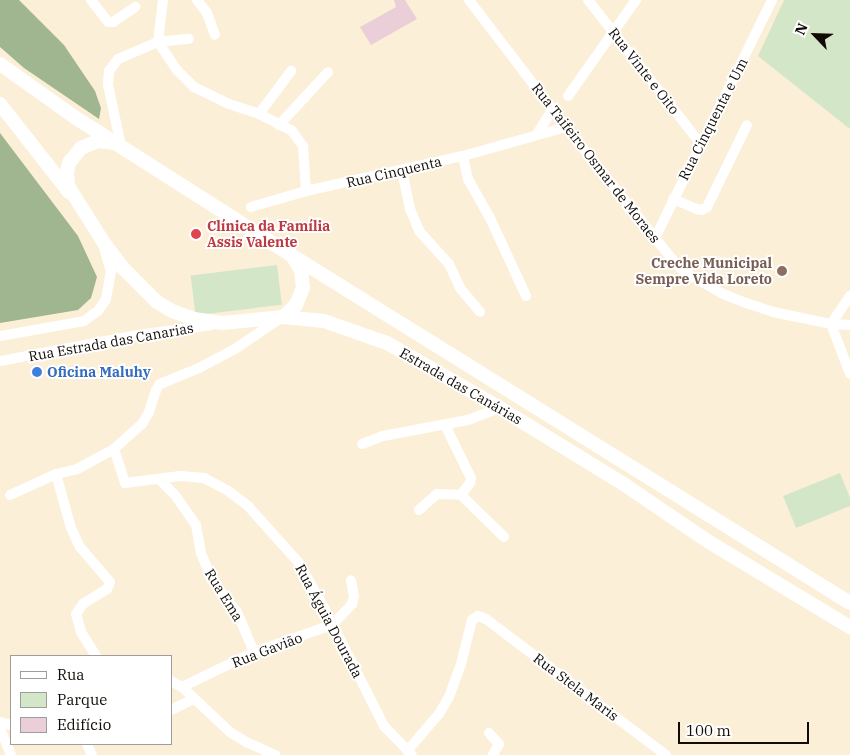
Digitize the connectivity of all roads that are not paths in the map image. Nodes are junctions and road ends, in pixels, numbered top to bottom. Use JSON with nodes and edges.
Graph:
{"nodes":[{"id":1,"x":91,"y":0,"type":"edge"},
{"id":2,"x":163,"y":0,"type":"edge"},
{"id":3,"x":197,"y":0,"type":"edge"},
{"id":4,"x":469,"y":0,"type":"edge"},
{"id":5,"x":588,"y":0,"type":"edge"},
{"id":6,"x":636,"y":0,"type":"edge"},
{"id":7,"x":772,"y":0,"type":"edge"},
{"id":8,"x":135,"y":8,"type":"dead end"},
{"id":9,"x":614,"y":32,"type":"junction"},
{"id":10,"x":215,"y":35,"type":"dead end"},
{"id":11,"x":189,"y":39,"type":"dead end"},
{"id":12,"x":158,"y":42,"type":"junction"},
{"id":13,"x":0,"y":64,"type":"edge"},
{"id":14,"x":291,"y":71,"type":"dead end"},
{"id":15,"x":328,"y":72,"type":"dead end"},
{"id":16,"x":568,"y":96,"type":"dead end"},
{"id":17,"x":0,"y":104,"type":"edge"},
{"id":18,"x":552,"y":110,"type":"junction"},
{"id":19,"x":259,"y":114,"type":"junction"},
{"id":20,"x":279,"y":125,"type":"junction"},
{"id":21,"x":747,"y":125,"type":"dead end"},
{"id":22,"x":566,"y":128,"type":"junction"},
{"id":23,"x":537,"y":134,"type":"junction"},
{"id":24,"x":700,"y":143,"type":"junction"},
{"id":25,"x":119,"y":145,"type":"junction"},
{"id":26,"x":462,"y":156,"type":"junction"},
{"id":27,"x":402,"y":171,"type":"junction"},
{"id":28,"x":306,"y":191,"type":"junction"},
{"id":29,"x":74,"y":199,"type":"junction"},
{"id":30,"x":673,"y":199,"type":"junction"},
{"id":31,"x":250,"y":207,"type":"dead end"},
{"id":32,"x":655,"y":238,"type":"junction"},
{"id":33,"x":104,"y":243,"type":"junction"},
{"id":34,"x":291,"y":255,"type":"junction"},
{"id":35,"x":526,"y":296,"type":"dead end"},
{"id":36,"x":850,"y":296,"type":"edge"},
{"id":37,"x":480,"y":312,"type":"dead end"},
{"id":38,"x":283,"y":317,"type":"junction"},
{"id":39,"x":222,"y":323,"type":"junction"},
{"id":40,"x":831,"y":324,"type":"junction"},
{"id":41,"x":850,"y":325,"type":"edge"},
{"id":42,"x":0,"y":336,"type":"edge"},
{"id":43,"x":0,"y":362,"type":"edge"},
{"id":44,"x":850,"y":374,"type":"edge"},
{"id":45,"x":500,"y":408,"type":"junction"},
{"id":46,"x":446,"y":425,"type":"junction"},
{"id":47,"x":362,"y":444,"type":"dead end"},
{"id":48,"x":114,"y":449,"type":"junction"},
{"id":49,"x":634,"y":468,"type":"junction"},
{"id":50,"x":56,"y":474,"type":"junction"},
{"id":51,"x":159,"y":479,"type":"junction"},
{"id":52,"x":625,"y":485,"type":"junction"},
{"id":53,"x":10,"y":495,"type":"dead end"},
{"id":54,"x":461,"y":495,"type":"junction"},
{"id":55,"x":419,"y":510,"type":"dead end"},
{"id":56,"x":504,"y":537,"type":"dead end"},
{"id":57,"x":351,"y":580,"type":"dead end"},
{"id":58,"x":850,"y":602,"type":"edge"},
{"id":59,"x":332,"y":625,"type":"junction"},
{"id":60,"x":850,"y":627,"type":"edge"},
{"id":61,"x":254,"y":652,"type":"junction"},
{"id":62,"x":95,"y":655,"type":"edge"},
{"id":63,"x":172,"y":682,"type":"edge"},
{"id":64,"x":182,"y":687,"type":"junction"},
{"id":65,"x":194,"y":699,"type":"junction"},
{"id":66,"x":172,"y":710,"type":"edge"},
{"id":67,"x":1,"y":731,"type":"edge"},
{"id":68,"x":489,"y":733,"type":"dead end"},
{"id":69,"x":654,"y":752,"type":"edge"},
{"id":70,"x":410,"y":753,"type":"edge"},
{"id":71,"x":11,"y":755,"type":"edge"},
{"id":72,"x":275,"y":755,"type":"edge"},
{"id":73,"x":493,"y":755,"type":"edge"},
{"id":74,"x":666,"y":755,"type":"edge"}],
"edges":[{"from":1,"to":8,"type":"street"},
{"from":2,"to":12,"type":"street"},
{"from":3,"to":10,"type":"street"},
{"from":4,"to":18,"type":"street","name":"Rua Taifeiro Osmar de Moraes"},
{"from":5,"to":9,"type":"street","name":"Rua Vinte e Oito"},
{"from":6,"to":9,"type":"street"},
{"from":7,"to":24,"type":"street","name":"Rua Cinquenta e Um"},
{"from":9,"to":16,"type":"street"},
{"from":9,"to":24,"type":"street","name":"Rua Vinte e Oito"},
{"from":11,"to":12,"type":"street"},
{"from":12,"to":19,"type":"street"},
{"from":12,"to":25,"type":"street"},
{"from":13,"to":25,"type":"main road","name":"Estrada das Canárias"},
{"from":14,"to":19,"type":"street"},
{"from":15,"to":20,"type":"street"},
{"from":17,"to":29,"type":"main road"},
{"from":18,"to":22,"type":"street","name":"Rua Taifeiro Osmar de Moraes"},
{"from":18,"to":23,"type":"street"},
{"from":19,"to":20,"type":"street"},
{"from":20,"to":28,"type":"street"},
{"from":21,"to":30,"type":"street"},
{"from":22,"to":23,"type":"street","name":"Rua Cinquenta"},
{"from":22,"to":32,"type":"street","name":"Rua Taifeiro Osmar de Moraes"},
{"from":23,"to":26,"type":"street","name":"Rua Cinquenta"},
{"from":24,"to":30,"type":"street","name":"Rua Cinquenta e Um"},
{"from":25,"to":29,"type":"main road"},
{"from":25,"to":34,"type":"main road","name":"Estrada das Canárias"},
{"from":26,"to":27,"type":"street","name":"Rua Cinquenta"},
{"from":26,"to":35,"type":"street"},
{"from":27,"to":28,"type":"street","name":"Rua Cinquenta"},
{"from":27,"to":37,"type":"street"},
{"from":28,"to":31,"type":"street","name":"Rua Cinquenta"},
{"from":29,"to":33,"type":"main road","name":"Estrada das Canárias"},
{"from":30,"to":32,"type":"street","name":"Rua Cinquenta e Um"},
{"from":32,"to":40,"type":"street","name":"Rua Taifeiro Osmar de Moraes"},
{"from":33,"to":39,"type":"main road","name":"Estrada das Canárias"},
{"from":33,"to":42,"type":"street","name":"Rua Estrada das Canarias"},
{"from":34,"to":38,"type":"main road"},
{"from":34,"to":49,"type":"main road","name":"Estrada das Canárias"},
{"from":36,"to":40,"type":"street"},
{"from":38,"to":39,"type":"main road","name":"Estrada das Canárias"},
{"from":38,"to":45,"type":"main road","name":"Estrada das Canárias"},
{"from":38,"to":48,"type":"street"},
{"from":39,"to":43,"type":"street","name":"Rua Estrada das Canarias"},
{"from":40,"to":41,"type":"street","name":"Rua Taifeiro Osmar de Moraes"},
{"from":40,"to":44,"type":"street"},
{"from":45,"to":46,"type":"street"},
{"from":45,"to":52,"type":"main road","name":"Estrada das Canárias"},
{"from":46,"to":47,"type":"street"},
{"from":46,"to":54,"type":"street"},
{"from":48,"to":50,"type":"street"},
{"from":48,"to":51,"type":"street","name":"Rua Águia Dourada"},
{"from":49,"to":52,"type":"main road"},
{"from":49,"to":58,"type":"main road","name":"Estrada das Canárias"},
{"from":50,"to":53,"type":"street"},
{"from":50,"to":62,"type":"street"},
{"from":51,"to":59,"type":"street","name":"Rua Águia Dourada"},
{"from":51,"to":61,"type":"street","name":"Rua Ema"},
{"from":52,"to":60,"type":"main road","name":"Estrada das Canárias"},
{"from":54,"to":55,"type":"street"},
{"from":54,"to":56,"type":"street"},
{"from":57,"to":59,"type":"street","name":"Rua Gavião"},
{"from":59,"to":61,"type":"street","name":"Rua Gavião"},
{"from":59,"to":70,"type":"street","name":"Rua Águia Dourada"},
{"from":61,"to":64,"type":"street","name":"Rua Gavião"},
{"from":63,"to":64,"type":"street"},
{"from":64,"to":65,"type":"street"},
{"from":65,"to":66,"type":"street"},
{"from":65,"to":72,"type":"street"},
{"from":67,"to":71,"type":"street"},
{"from":68,"to":73,"type":"street"},
{"from":69,"to":70,"type":"street","name":"Rua Stela Maris"},
{"from":69,"to":74,"type":"street","name":"Rua Stela Maris"}]}
